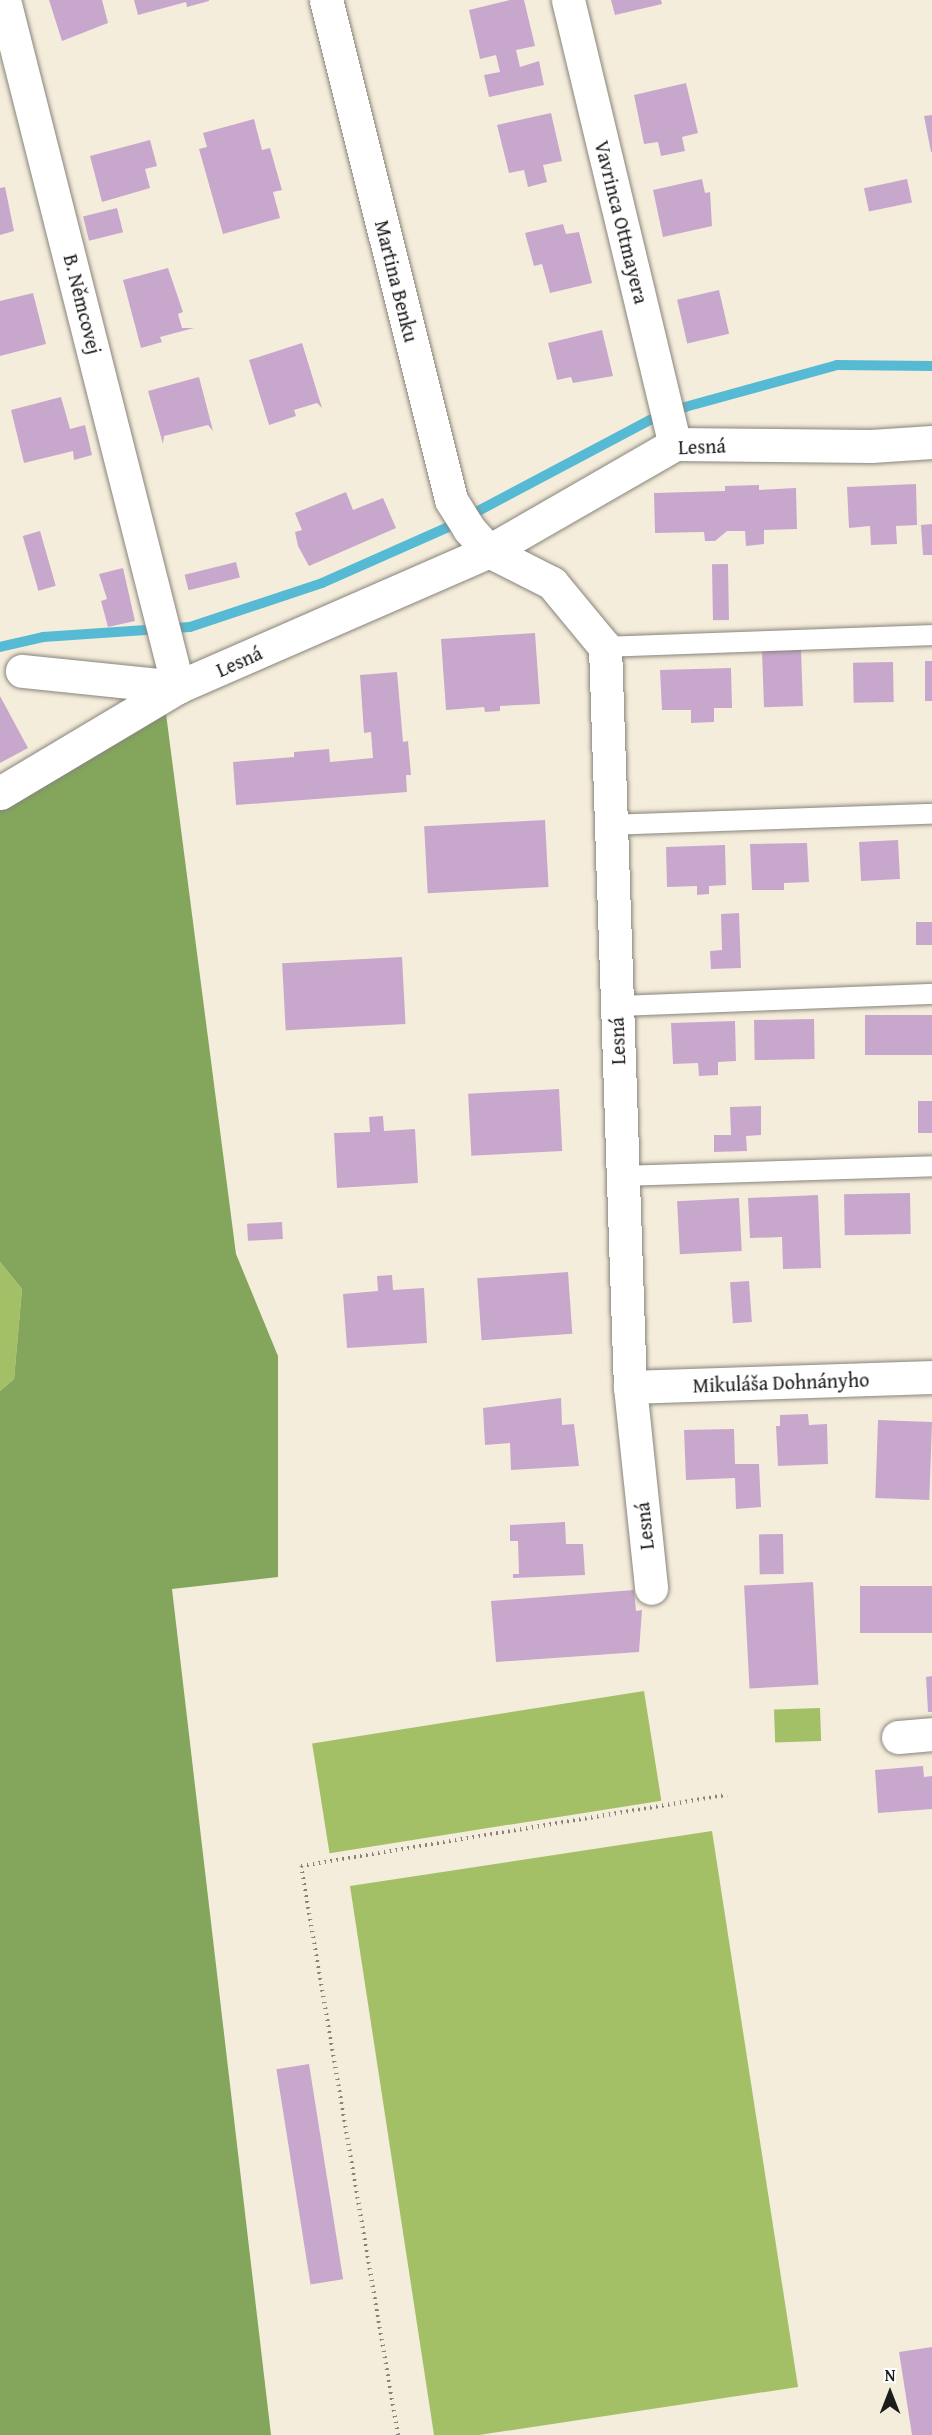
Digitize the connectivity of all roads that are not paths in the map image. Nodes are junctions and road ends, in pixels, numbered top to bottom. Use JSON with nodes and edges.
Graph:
{"nodes":[{"id":1,"x":4,"y":0,"type":"edge"},
{"id":2,"x":326,"y":0,"type":"edge"},
{"id":3,"x":568,"y":0,"type":"edge"},
{"id":4,"x":670,"y":423,"type":"junction"},
{"id":5,"x":932,"y":442,"type":"edge"},
{"id":6,"x":479,"y":540,"type":"junction"},
{"id":7,"x":932,"y":635,"type":"edge"},
{"id":8,"x":605,"y":647,"type":"junction"},
{"id":9,"x":22,"y":671,"type":"dead end"},
{"id":10,"x":178,"y":687,"type":"junction"},
{"id":11,"x":0,"y":793,"type":"edge"},
{"id":12,"x":932,"y":814,"type":"edge"},
{"id":13,"x":609,"y":825,"type":"junction"},
{"id":14,"x":932,"y":994,"type":"edge"},
{"id":15,"x":616,"y":1006,"type":"junction"},
{"id":16,"x":932,"y":1166,"type":"edge"},
{"id":17,"x":622,"y":1176,"type":"junction"},
{"id":18,"x":932,"y":1377,"type":"edge"},
{"id":19,"x":630,"y":1387,"type":"junction"},
{"id":20,"x":651,"y":1588,"type":"dead end"},
{"id":21,"x":932,"y":1734,"type":"edge"},
{"id":22,"x":898,"y":1737,"type":"dead end"}],
"edges":[{"from":1,"to":10,"type":"street","name":"B. Němcovej"},
{"from":2,"to":6,"type":"street","name":"Martina Benku"},
{"from":3,"to":4,"type":"street","name":"Vavrinca Ottmayera"},
{"from":4,"to":5,"type":"street","name":"Lesná"},
{"from":4,"to":6,"type":"street","name":"Lesná"},
{"from":6,"to":8,"type":"street"},
{"from":6,"to":10,"type":"street","name":"Lesná"},
{"from":7,"to":8,"type":"lane"},
{"from":8,"to":13,"type":"street","name":"Lesná"},
{"from":9,"to":10,"type":"street"},
{"from":10,"to":11,"type":"street","name":"Lesná"},
{"from":12,"to":13,"type":"lane"},
{"from":13,"to":15,"type":"street","name":"Lesná"},
{"from":14,"to":15,"type":"lane"},
{"from":15,"to":17,"type":"street","name":"Lesná"},
{"from":16,"to":17,"type":"lane"},
{"from":17,"to":19,"type":"street","name":"Lesná"},
{"from":18,"to":19,"type":"street","name":"Mikuláša Dohnányho"},
{"from":19,"to":20,"type":"street","name":"Lesná"},
{"from":21,"to":22,"type":"street"}]}
